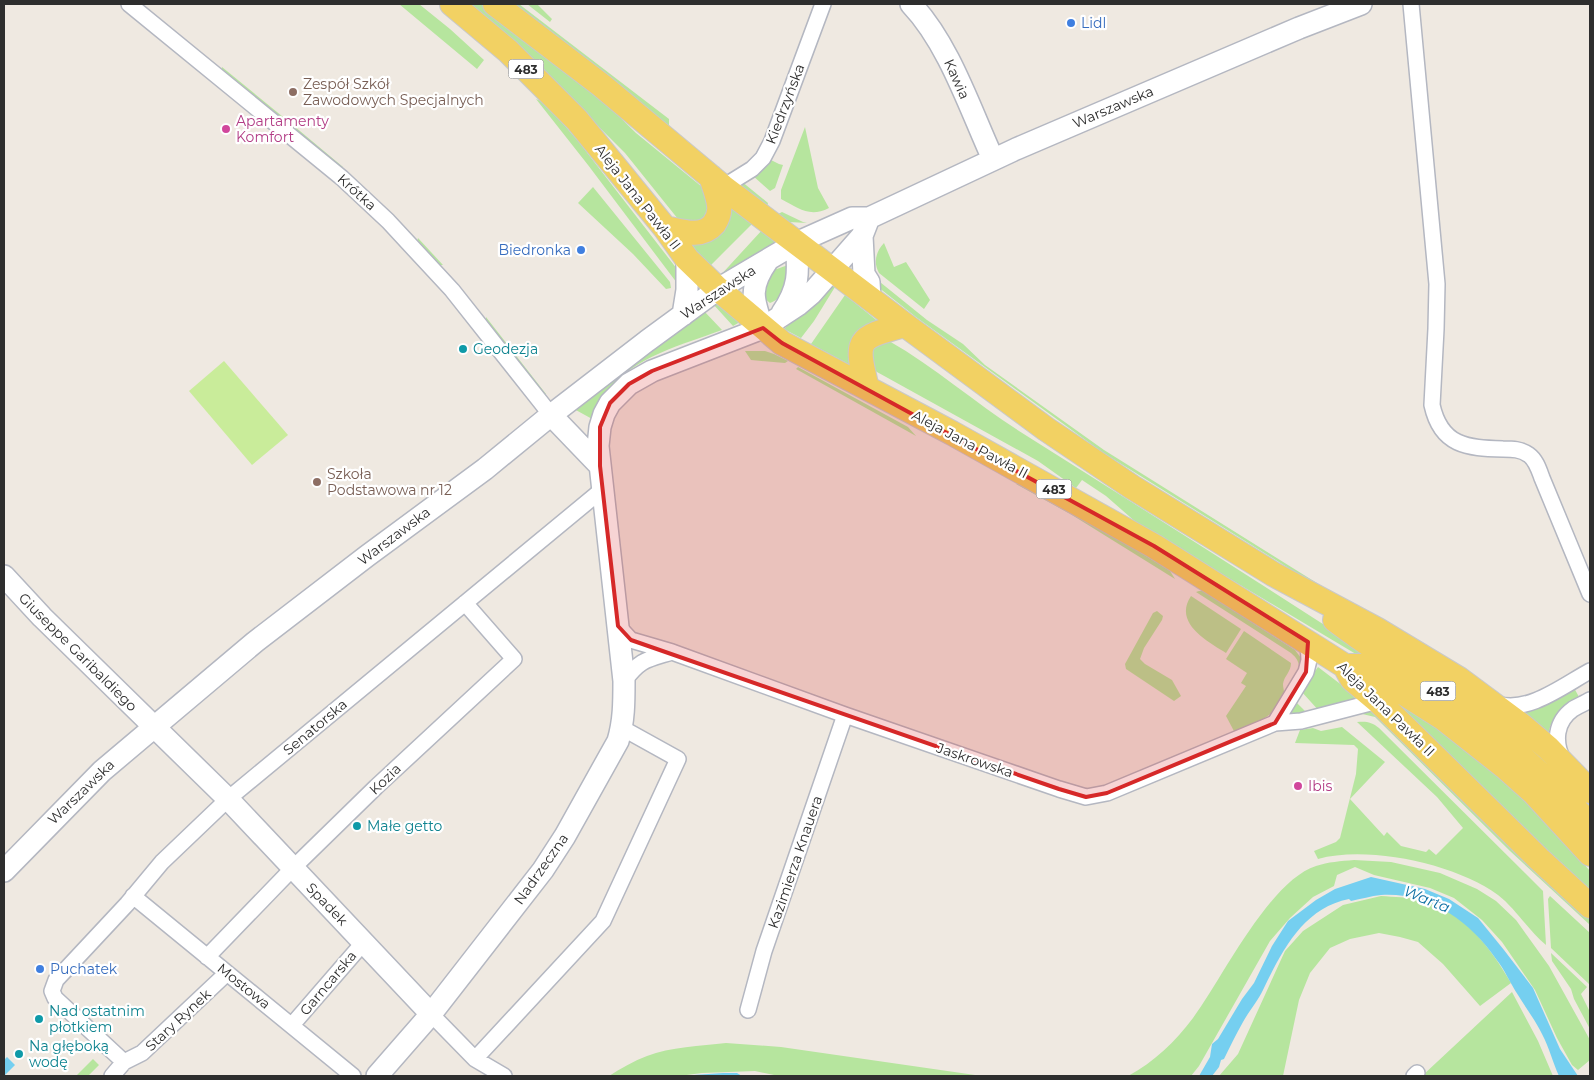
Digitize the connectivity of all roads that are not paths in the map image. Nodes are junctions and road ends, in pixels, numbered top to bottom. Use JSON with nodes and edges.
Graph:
{"nodes":[{"id":1,"x":129,"y":4,"type":"edge"},
{"id":2,"x":452,"y":4,"type":"edge"},
{"id":3,"x":495,"y":4,"type":"edge"},
{"id":4,"x":823,"y":4,"type":"edge"},
{"id":5,"x":911,"y":4,"type":"edge"},
{"id":6,"x":1361,"y":4,"type":"edge"},
{"id":7,"x":1411,"y":4,"type":"edge"},
{"id":8,"x":993,"y":159,"type":"junction"},
{"id":9,"x":717,"y":182,"type":"junction"},
{"id":10,"x":865,"y":227,"type":"junction"},
{"id":11,"x":665,"y":228,"type":"junction"},
{"id":12,"x":796,"y":243,"type":"junction"},
{"id":13,"x":687,"y":259,"type":"junction"},
{"id":14,"x":768,"y":260,"type":"junction"},
{"id":15,"x":832,"y":271,"type":"junction"},
{"id":16,"x":718,"y":289,"type":"junction"},
{"id":17,"x":870,"y":298,"type":"junction"},
{"id":18,"x":683,"y":315,"type":"junction"},
{"id":19,"x":771,"y":323,"type":"junction"},
{"id":20,"x":905,"y":325,"type":"junction"},
{"id":21,"x":867,"y":388,"type":"junction"},
{"id":22,"x":610,"y":402,"type":"joint"},
{"id":23,"x":551,"y":415,"type":"junction"},
{"id":24,"x":532,"y":430,"type":"junction"},
{"id":25,"x":574,"y":440,"type":"junction"},
{"id":26,"x":600,"y":466,"type":"junction"},
{"id":27,"x":603,"y":489,"type":"junction"},
{"id":28,"x":1273,"y":574,"type":"junction"},
{"id":29,"x":4,"y":576,"type":"edge"},
{"id":30,"x":1590,"y":594,"type":"edge"},
{"id":31,"x":465,"y":603,"type":"junction"},
{"id":32,"x":618,"y":626,"type":"junction"},
{"id":33,"x":1308,"y":642,"type":"junction"},
{"id":34,"x":672,"y":652,"type":"junction"},
{"id":35,"x":1345,"y":666,"type":"junction"},
{"id":36,"x":1590,"y":671,"type":"edge"},
{"id":37,"x":624,"y":681,"type":"junction"},
{"id":38,"x":1489,"y":700,"type":"junction"},
{"id":39,"x":1590,"y":700,"type":"edge"},
{"id":40,"x":1378,"y":701,"type":"junction"},
{"id":41,"x":845,"y":715,"type":"junction"},
{"id":42,"x":1276,"y":723,"type":"junction"},
{"id":43,"x":154,"y":726,"type":"junction"},
{"id":44,"x":622,"y":728,"type":"junction"},
{"id":45,"x":1566,"y":765,"type":"junction"},
{"id":46,"x":1590,"y":791,"type":"edge"},
{"id":47,"x":228,"y":799,"type":"junction"},
{"id":48,"x":1586,"y":840,"type":"edge"},
{"id":49,"x":293,"y":868,"type":"junction"},
{"id":50,"x":4,"y":871,"type":"edge"},
{"id":51,"x":133,"y":896,"type":"junction"},
{"id":52,"x":1590,"y":906,"type":"edge"},
{"id":53,"x":364,"y":942,"type":"junction"},
{"id":54,"x":207,"y":957,"type":"junction"},
{"id":55,"x":227,"y":973,"type":"junction"},
{"id":56,"x":748,"y":1010,"type":"dead end"},
{"id":57,"x":431,"y":1014,"type":"junction"},
{"id":58,"x":292,"y":1025,"type":"junction"},
{"id":59,"x":475,"y":1059,"type":"junction"},
{"id":60,"x":124,"y":1062,"type":"junction"},
{"id":61,"x":112,"y":1076,"type":"edge"},
{"id":62,"x":354,"y":1076,"type":"edge"},
{"id":63,"x":377,"y":1076,"type":"edge"},
{"id":64,"x":504,"y":1076,"type":"edge"}],
"edges":[{"from":1,"to":23,"type":"street","name":"Krótka"},
{"from":2,"to":11,"type":"main road","name":"Aleja Jana Pawła II","number":"483"},
{"from":3,"to":9,"type":"main road","number":"483"},
{"from":4,"to":9,"type":"street","name":"Kiedrzyńska"},
{"from":5,"to":8,"type":"street","name":"Kawia"},
{"from":6,"to":8,"type":"street","name":"Warszawska"},
{"from":7,"to":30,"type":"street"},
{"from":8,"to":10,"type":"street","name":"Warszawska"},
{"from":9,"to":11,"type":"main road"},
{"from":9,"to":12,"type":"main road","number":"483"},
{"from":10,"to":12,"type":"street","name":"Warszawska"},
{"from":10,"to":15,"type":"street","name":"Warszawska"},
{"from":10,"to":17,"type":"street"},
{"from":11,"to":13,"type":"main road","name":"Aleja Jana Pawła II","number":"483"},
{"from":12,"to":14,"type":"street","name":"Warszawska"},
{"from":12,"to":15,"type":"main road","number":"483"},
{"from":12,"to":19,"type":"street"},
{"from":13,"to":16,"type":"main road","name":"Aleja Jana Pawła II","number":"483"},
{"from":13,"to":18,"type":"street"},
{"from":14,"to":16,"type":"street","name":"Warszawska"},
{"from":14,"to":19,"type":"street"},
{"from":15,"to":17,"type":"main road","number":"483"},
{"from":15,"to":19,"type":"street","name":"Warszawska"},
{"from":16,"to":18,"type":"street","name":"Warszawska"},
{"from":16,"to":19,"type":"main road","name":"Aleja Jana Pawła II","number":"483"},
{"from":17,"to":20,"type":"main road","number":"483"},
{"from":18,"to":23,"type":"street","name":"Warszawska"},
{"from":19,"to":21,"type":"main road","name":"Aleja Jana Pawła II","number":"483"},
{"from":19,"to":22,"type":"street","name":"Warszawska"},
{"from":20,"to":21,"type":"main road"},
{"from":20,"to":28,"type":"main road","number":"483"},
{"from":21,"to":33,"type":"main road","name":"Aleja Jana Pawła II","number":"483"},
{"from":22,"to":26,"type":"street","name":"Nadrzeczna"},
{"from":23,"to":24,"type":"street","name":"Warszawska"},
{"from":23,"to":25,"type":"street"},
{"from":24,"to":25,"type":"street"},
{"from":24,"to":43,"type":"street","name":"Warszawska"},
{"from":25,"to":26,"type":"street"},
{"from":26,"to":27,"type":"street","name":"Nadrzeczna"},
{"from":27,"to":31,"type":"street","name":"Senatorska"},
{"from":27,"to":32,"type":"street","name":"Nadrzeczna"},
{"from":28,"to":38,"type":"main road","number":"483"},
{"from":28,"to":48,"type":"main road","number":"483"},
{"from":29,"to":43,"type":"street","name":"Giuseppe Garibaldiego"},
{"from":31,"to":47,"type":"street","name":"Senatorska"},
{"from":31,"to":49,"type":"street","name":"Kozia"},
{"from":32,"to":34,"type":"street","name":"Jaskrowska"},
{"from":32,"to":37,"type":"street","name":"Nadrzeczna"},
{"from":33,"to":35,"type":"main road","name":"Aleja Jana Pawła II","number":"483"},
{"from":33,"to":42,"type":"street"},
{"from":34,"to":37,"type":"street"},
{"from":34,"to":41,"type":"street","name":"Jaskrowska"},
{"from":35,"to":40,"type":"main road","name":"Aleja Jana Pawła II","number":"483"},
{"from":35,"to":48,"type":"main road"},
{"from":36,"to":38,"type":"street"},
{"from":37,"to":44,"type":"street","name":"Nadrzeczna"},
{"from":38,"to":45,"type":"main road","number":"483"},
{"from":39,"to":45,"type":"street"},
{"from":40,"to":42,"type":"street","name":"Jaskrowska"},
{"from":40,"to":52,"type":"main road","name":"Aleja Jana Pawła II","number":"483"},
{"from":41,"to":42,"type":"street","name":"Jaskrowska"},
{"from":41,"to":56,"type":"street","name":"Kazimierza Knauera"},
{"from":43,"to":47,"type":"street","name":"Spadek"},
{"from":43,"to":50,"type":"street","name":"Warszawska"},
{"from":44,"to":57,"type":"street","name":"Nadrzeczna"},
{"from":44,"to":59,"type":"street"},
{"from":45,"to":46,"type":"main road","number":"483"},
{"from":47,"to":49,"type":"street","name":"Spadek"},
{"from":47,"to":51,"type":"street","name":"Senatorska"},
{"from":49,"to":53,"type":"street","name":"Spadek"},
{"from":49,"to":54,"type":"street","name":"Kozia"},
{"from":51,"to":54,"type":"street","name":"Mostowa"},
{"from":51,"to":60,"type":"street","name":"Senatorska"},
{"from":53,"to":57,"type":"street","name":"Spadek"},
{"from":53,"to":58,"type":"street","name":"Garncarska"},
{"from":54,"to":55,"type":"street","name":"Mostowa"},
{"from":55,"to":58,"type":"street","name":"Mostowa"},
{"from":55,"to":60,"type":"street","name":"Stary Rynek"},
{"from":57,"to":59,"type":"street","name":"Spadek"},
{"from":57,"to":63,"type":"street","name":"Nadrzeczna"},
{"from":58,"to":62,"type":"street","name":"Mostowa"},
{"from":59,"to":64,"type":"street","name":"Spadek"},
{"from":60,"to":61,"type":"street","name":"Stary Rynek"}]}
